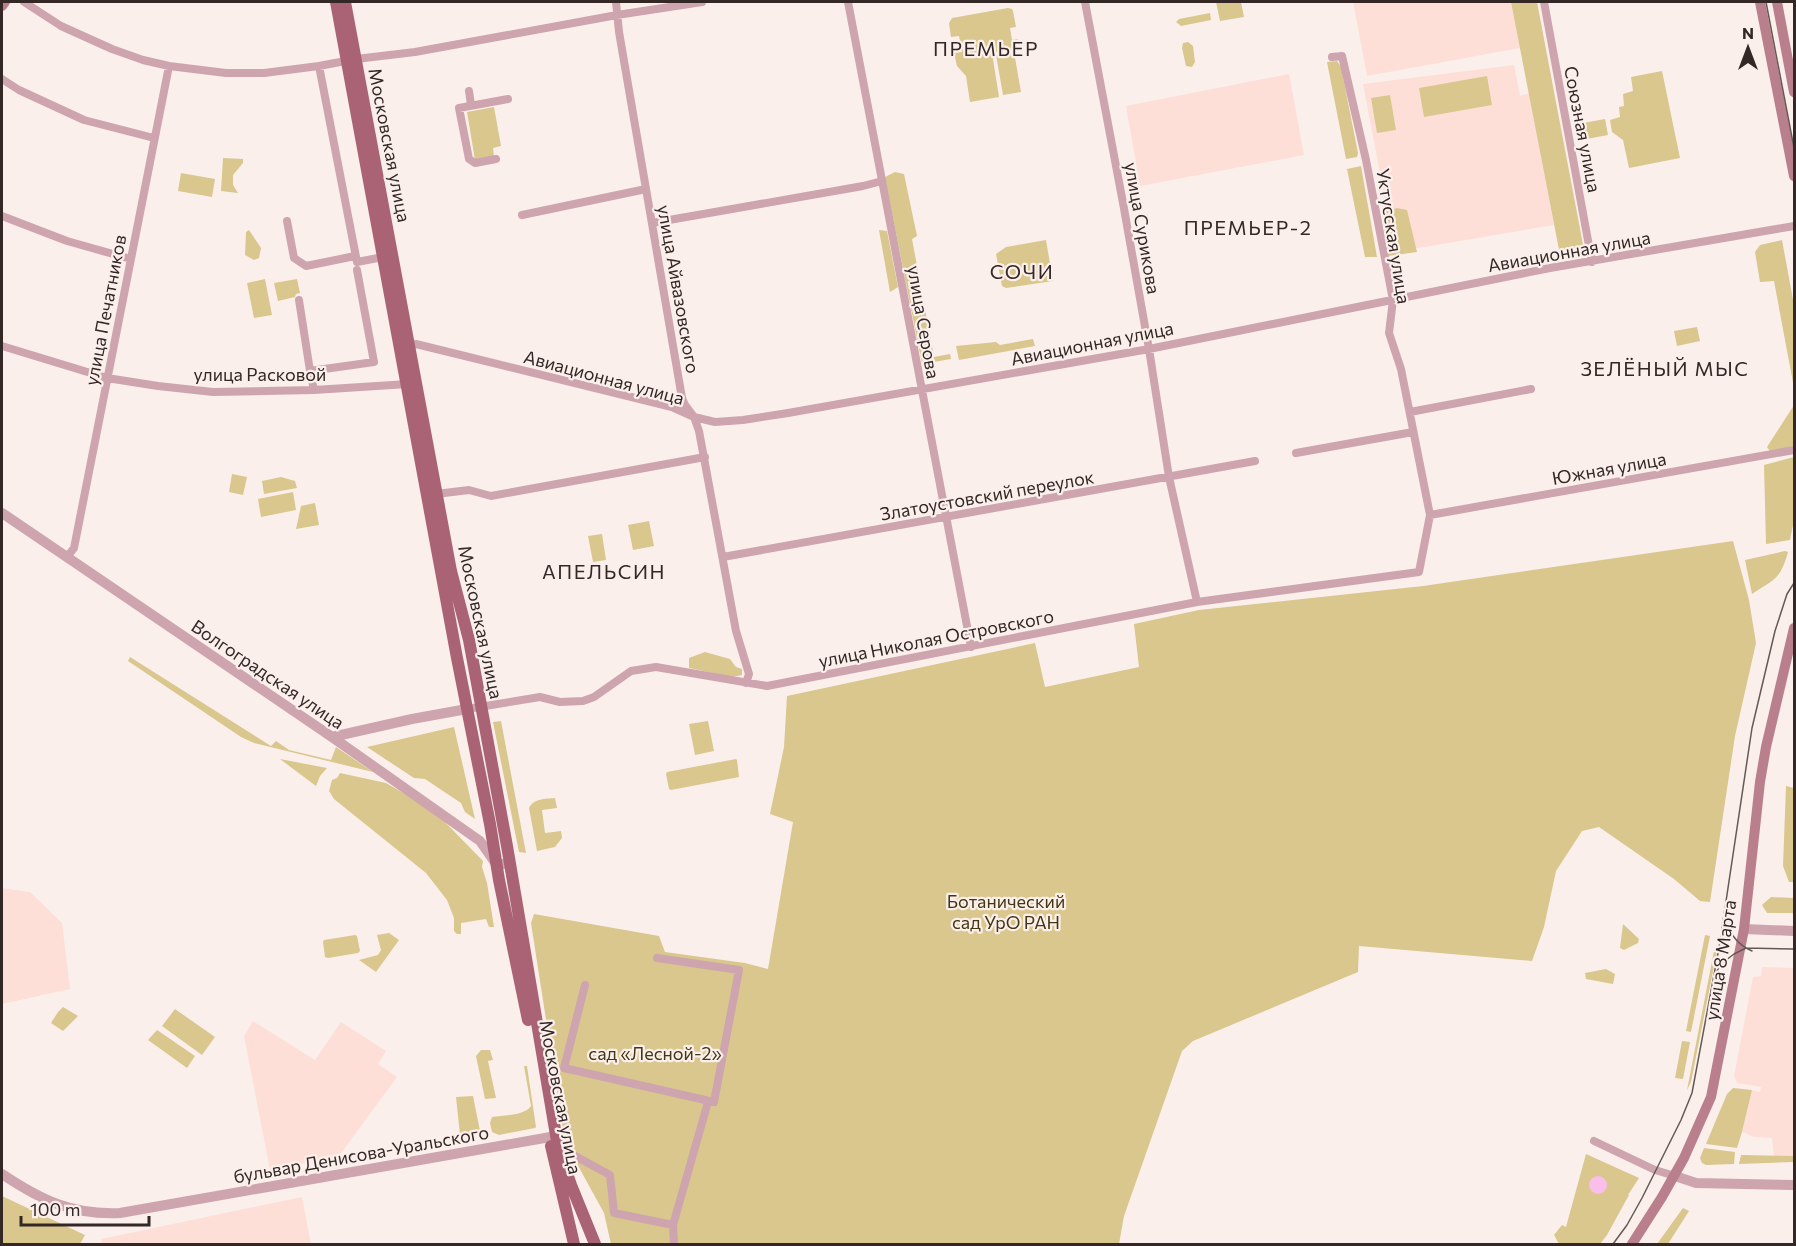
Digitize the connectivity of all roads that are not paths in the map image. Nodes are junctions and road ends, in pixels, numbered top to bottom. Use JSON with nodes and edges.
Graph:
{"nodes":[{"id":1,"x":5,"y":2,"type":"edge"},
{"id":2,"x":24,"y":2,"type":"edge"},
{"id":3,"x":336,"y":2,"type":"edge"},
{"id":4,"x":345,"y":2,"type":"edge"},
{"id":5,"x":616,"y":2,"type":"edge"},
{"id":6,"x":702,"y":2,"type":"edge"},
{"id":7,"x":848,"y":2,"type":"edge"},
{"id":8,"x":1085,"y":2,"type":"edge"},
{"id":9,"x":1544,"y":2,"type":"edge"},
{"id":10,"x":1760,"y":2,"type":"edge"},
{"id":11,"x":1777,"y":2,"type":"edge"},
{"id":12,"x":2,"y":6,"type":"edge"},
{"id":13,"x":617,"y":15,"type":"junction"},
{"id":14,"x":1332,"y":57,"type":"dead end"},
{"id":15,"x":351,"y":59,"type":"junction"},
{"id":16,"x":169,"y":66,"type":"junction"},
{"id":17,"x":319,"y":66,"type":"junction"},
{"id":18,"x":2,"y":79,"type":"edge"},
{"id":19,"x":469,"y":91,"type":"dead end"},
{"id":20,"x":1794,"y":92,"type":"edge"},
{"id":21,"x":508,"y":99,"type":"dead end"},
{"id":22,"x":471,"y":105,"type":"junction"},
{"id":23,"x":154,"y":138,"type":"junction"},
{"id":24,"x":495,"y":159,"type":"dead end"},
{"id":25,"x":1794,"y":176,"type":"edge"},
{"id":26,"x":882,"y":181,"type":"junction"},
{"id":27,"x":646,"y":189,"type":"junction"},
{"id":28,"x":522,"y":215,"type":"dead end"},
{"id":29,"x":2,"y":216,"type":"edge"},
{"id":30,"x":287,"y":221,"type":"dead end"},
{"id":31,"x":652,"y":223,"type":"junction"},
{"id":32,"x":1794,"y":226,"type":"edge"},
{"id":33,"x":355,"y":256,"type":"junction"},
{"id":34,"x":383,"y":258,"type":"junction"},
{"id":35,"x":131,"y":259,"type":"junction"},
{"id":36,"x":1592,"y":262,"type":"junction"},
{"id":37,"x":357,"y":270,"type":"dead end"},
{"id":38,"x":299,"y":300,"type":"dead end"},
{"id":39,"x":1393,"y":300,"type":"junction"},
{"id":40,"x":2,"y":346,"type":"edge"},
{"id":41,"x":404,"y":349,"type":"junction"},
{"id":42,"x":1149,"y":349,"type":"junction"},
{"id":43,"x":310,"y":371,"type":"junction"},
{"id":44,"x":106,"y":378,"type":"junction"},
{"id":45,"x":411,"y":384,"type":"junction"},
{"id":46,"x":1531,"y":389,"type":"dead end"},
{"id":47,"x":314,"y":390,"type":"junction"},
{"id":48,"x":921,"y":390,"type":"junction"},
{"id":49,"x":1410,"y":412,"type":"junction"},
{"id":50,"x":694,"y":417,"type":"junction"},
{"id":51,"x":1413,"y":432,"type":"junction"},
{"id":52,"x":1794,"y":450,"type":"edge"},
{"id":53,"x":1296,"y":453,"type":"dead end"},
{"id":54,"x":705,"y":457,"type":"junction"},
{"id":55,"x":1255,"y":461,"type":"dead end"},
{"id":56,"x":1168,"y":477,"type":"junction"},
{"id":57,"x":436,"y":494,"type":"junction"},
{"id":58,"x":2,"y":513,"type":"edge"},
{"id":59,"x":1430,"y":515,"type":"junction"},
{"id":60,"x":945,"y":518,"type":"junction"},
{"id":61,"x":67,"y":557,"type":"junction"},
{"id":62,"x":723,"y":557,"type":"junction"},
{"id":63,"x":1419,"y":572,"type":"joint"},
{"id":64,"x":1197,"y":602,"type":"junction"},
{"id":65,"x":1794,"y":628,"type":"edge"},
{"id":66,"x":1794,"y":641,"type":"edge"},
{"id":67,"x":971,"y":647,"type":"junction"},
{"id":68,"x":1785,"y":663,"type":"junction"},
{"id":69,"x":746,"y":683,"type":"junction"},
{"id":70,"x":481,"y":707,"type":"junction"},
{"id":71,"x":467,"y":709,"type":"junction"},
{"id":72,"x":332,"y":737,"type":"junction"},
{"id":73,"x":496,"y":864,"type":"junction"},
{"id":74,"x":510,"y":864,"type":"junction"},
{"id":75,"x":1743,"y":929,"type":"junction"},
{"id":76,"x":1794,"y":931,"type":"edge"},
{"id":77,"x":657,"y":958,"type":"dead end"},
{"id":78,"x":585,"y":985,"type":"dead end"},
{"id":79,"x":708,"y":1102,"type":"junction"},
{"id":80,"x":555,"y":1140,"type":"junction"},
{"id":81,"x":1594,"y":1141,"type":"dead end"},
{"id":82,"x":2,"y":1174,"type":"edge"},
{"id":83,"x":1675,"y":1176,"type":"junction"},
{"id":84,"x":1794,"y":1185,"type":"edge"},
{"id":85,"x":673,"y":1225,"type":"junction"},
{"id":86,"x":574,"y":1245,"type":"edge"},
{"id":87,"x":595,"y":1245,"type":"edge"},
{"id":88,"x":674,"y":1245,"type":"edge"},
{"id":89,"x":1632,"y":1245,"type":"edge"}],
"edges":[{"from":1,"to":12,"type":"main road"},
{"from":2,"to":16,"type":"street"},
{"from":3,"to":15,"type":"main road","name":"Московская улица"},
{"from":4,"to":15,"type":"main road","name":"Московская улица"},
{"from":5,"to":13,"type":"street","name":"улица Айвазовского"},
{"from":6,"to":13,"type":"street"},
{"from":7,"to":26,"type":"street","name":"улица Серова"},
{"from":8,"to":42,"type":"street","name":"улица Сурикова"},
{"from":9,"to":36,"type":"street","name":"Союзная улица"},
{"from":10,"to":25,"type":"main road"},
{"from":11,"to":20,"type":"main road"},
{"from":13,"to":15,"type":"street"},
{"from":13,"to":27,"type":"street","name":"улица Айвазовского"},
{"from":14,"to":39,"type":"street","name":"Уктусская улица"},
{"from":15,"to":17,"type":"street"},
{"from":15,"to":34,"type":"main road","name":"Московская улица"},
{"from":15,"to":41,"type":"main road","name":"Московская улица"},
{"from":16,"to":17,"type":"street"},
{"from":16,"to":23,"type":"street","name":"улица Печатников"},
{"from":17,"to":33,"type":"street"},
{"from":18,"to":23,"type":"street"},
{"from":19,"to":22,"type":"street"},
{"from":21,"to":22,"type":"street"},
{"from":22,"to":24,"type":"street"},
{"from":23,"to":35,"type":"street","name":"улица Печатников"},
{"from":26,"to":31,"type":"street"},
{"from":26,"to":48,"type":"street","name":"улица Серова"},
{"from":27,"to":28,"type":"street"},
{"from":27,"to":31,"type":"street","name":"улица Айвазовского"},
{"from":29,"to":35,"type":"street"},
{"from":30,"to":33,"type":"street"},
{"from":31,"to":50,"type":"street","name":"улица Айвазовского"},
{"from":32,"to":36,"type":"street","name":"Авиационная улица"},
{"from":33,"to":34,"type":"street"},
{"from":34,"to":41,"type":"main road","name":"Московская улица"},
{"from":35,"to":44,"type":"street","name":"улица Печатников"},
{"from":36,"to":39,"type":"street","name":"Авиационная улица"},
{"from":37,"to":43,"type":"street"},
{"from":38,"to":43,"type":"street"},
{"from":39,"to":42,"type":"street","name":"Авиационная улица"},
{"from":39,"to":49,"type":"street","name":"Уктусская улица"},
{"from":40,"to":44,"type":"street","name":"улица Расковой"},
{"from":41,"to":45,"type":"main road","name":"Московская улица"},
{"from":41,"to":50,"type":"street","name":"Авиационная улица"},
{"from":42,"to":48,"type":"street","name":"Авиационная улица"},
{"from":42,"to":56,"type":"street","name":"улица Сурикова"},
{"from":43,"to":47,"type":"street"},
{"from":44,"to":47,"type":"street","name":"улица Расковой"},
{"from":44,"to":61,"type":"street","name":"улица Печатников"},
{"from":45,"to":47,"type":"street","name":"улица Расковой"},
{"from":45,"to":57,"type":"main road","name":"Московская улица"},
{"from":45,"to":71,"type":"main road","name":"Московская улица"},
{"from":46,"to":49,"type":"street"},
{"from":48,"to":50,"type":"street","name":"Авиационная улица"},
{"from":48,"to":60,"type":"street","name":"улица Серова"},
{"from":49,"to":51,"type":"street","name":"Уктусская улица"},
{"from":50,"to":54,"type":"street","name":"улица Айвазовского"},
{"from":51,"to":53,"type":"street"},
{"from":51,"to":59,"type":"street","name":"Уктусская улица"},
{"from":52,"to":59,"type":"street","name":"Южная улица"},
{"from":54,"to":57,"type":"street"},
{"from":54,"to":62,"type":"street","name":"улица Айвазовского"},
{"from":55,"to":56,"type":"street","name":"Златоустовский переулок"},
{"from":56,"to":60,"type":"street","name":"Златоустовский переулок"},
{"from":56,"to":64,"type":"street","name":"улица Сурикова"},
{"from":57,"to":70,"type":"main road","name":"Московская улица"},
{"from":58,"to":61,"type":"street","name":"Волгоградская улица"},
{"from":59,"to":63,"type":"street","name":"Уктусская улица"},
{"from":60,"to":62,"type":"street","name":"Златоустовский переулок"},
{"from":60,"to":67,"type":"street","name":"улица Серова"},
{"from":61,"to":72,"type":"street","name":"Волгоградская улица"},
{"from":62,"to":69,"type":"street","name":"улица Айвазовского"},
{"from":63,"to":64,"type":"street","name":"улица Николая Островского"},
{"from":64,"to":67,"type":"street","name":"улица Николая Островского"},
{"from":65,"to":68,"type":"main road","name":"улица 8 Марта"},
{"from":66,"to":68,"type":"main road","name":"улица 8 Марта"},
{"from":67,"to":69,"type":"street","name":"улица Николая Островского"},
{"from":68,"to":75,"type":"main road","name":"улица 8 Марта"},
{"from":69,"to":70,"type":"street","name":"улица Николая Островского"},
{"from":70,"to":71,"type":"street","name":"улица Николая Островского"},
{"from":70,"to":74,"type":"main road","name":"Московская улица"},
{"from":71,"to":72,"type":"street"},
{"from":71,"to":73,"type":"main road","name":"Московская улица"},
{"from":72,"to":73,"type":"street","name":"Волгоградская улица"},
{"from":73,"to":74,"type":"street"},
{"from":73,"to":80,"type":"main road","name":"Московская улица"},
{"from":74,"to":80,"type":"main road","name":"Московская улица"},
{"from":75,"to":76,"type":"street"},
{"from":75,"to":83,"type":"main road","name":"улица 8 Марта"},
{"from":77,"to":79,"type":"street"},
{"from":78,"to":79,"type":"street"},
{"from":79,"to":85,"type":"street"},
{"from":80,"to":82,"type":"street","name":"бульвар Денисова-Уральского"},
{"from":80,"to":85,"type":"street"},
{"from":80,"to":86,"type":"main road","name":"Московская улица"},
{"from":80,"to":87,"type":"main road","name":"Московская улица"},
{"from":81,"to":83,"type":"street"},
{"from":83,"to":84,"type":"street"},
{"from":83,"to":89,"type":"main road","name":"улица 8 Марта"},
{"from":85,"to":88,"type":"street"}]}
